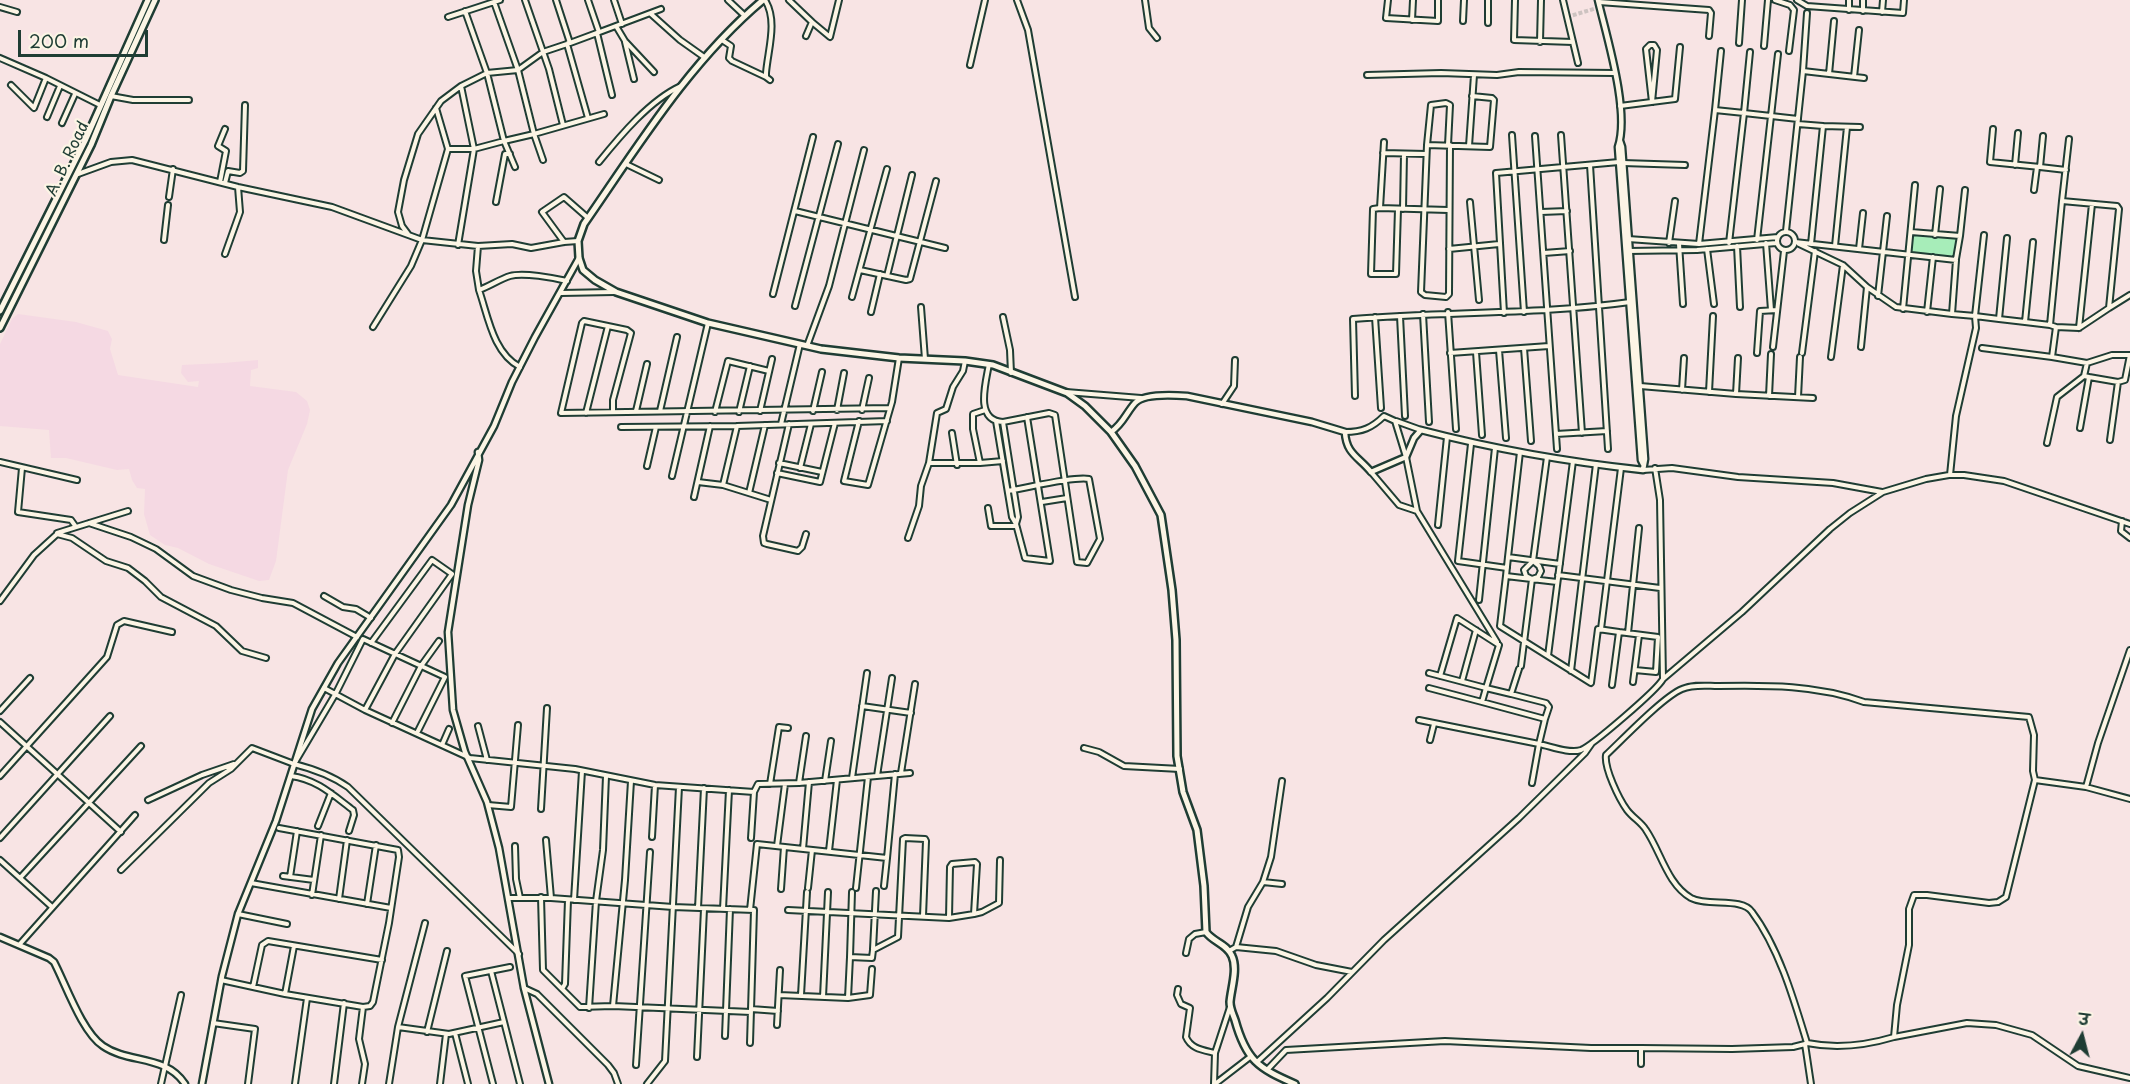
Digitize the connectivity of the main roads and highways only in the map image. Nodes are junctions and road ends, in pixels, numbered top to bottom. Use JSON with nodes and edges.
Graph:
{"nodes":[{"id":1,"x":148,"y":0,"type":"edge"},
{"id":2,"x":155,"y":0,"type":"edge"},
{"id":3,"x":764,"y":0,"type":"edge"},
{"id":4,"x":75,"y":162,"type":"junction"},
{"id":5,"x":82,"y":165,"type":"junction"},
{"id":6,"x":0,"y":311,"type":"edge"},
{"id":7,"x":0,"y":328,"type":"edge"},
{"id":8,"x":1295,"y":1084,"type":"edge"}],
"edges":[{"from":1,"to":4,"type":"main road","name":"A. B. Road"},
{"from":2,"to":5,"type":"main road","name":"A. B. Road"},
{"from":3,"to":8,"type":"main road"},
{"from":4,"to":5,"type":"main road"},
{"from":4,"to":6,"type":"main road","name":"A. B. Road"},
{"from":5,"to":7,"type":"main road","name":"A. B. Road"}]}
